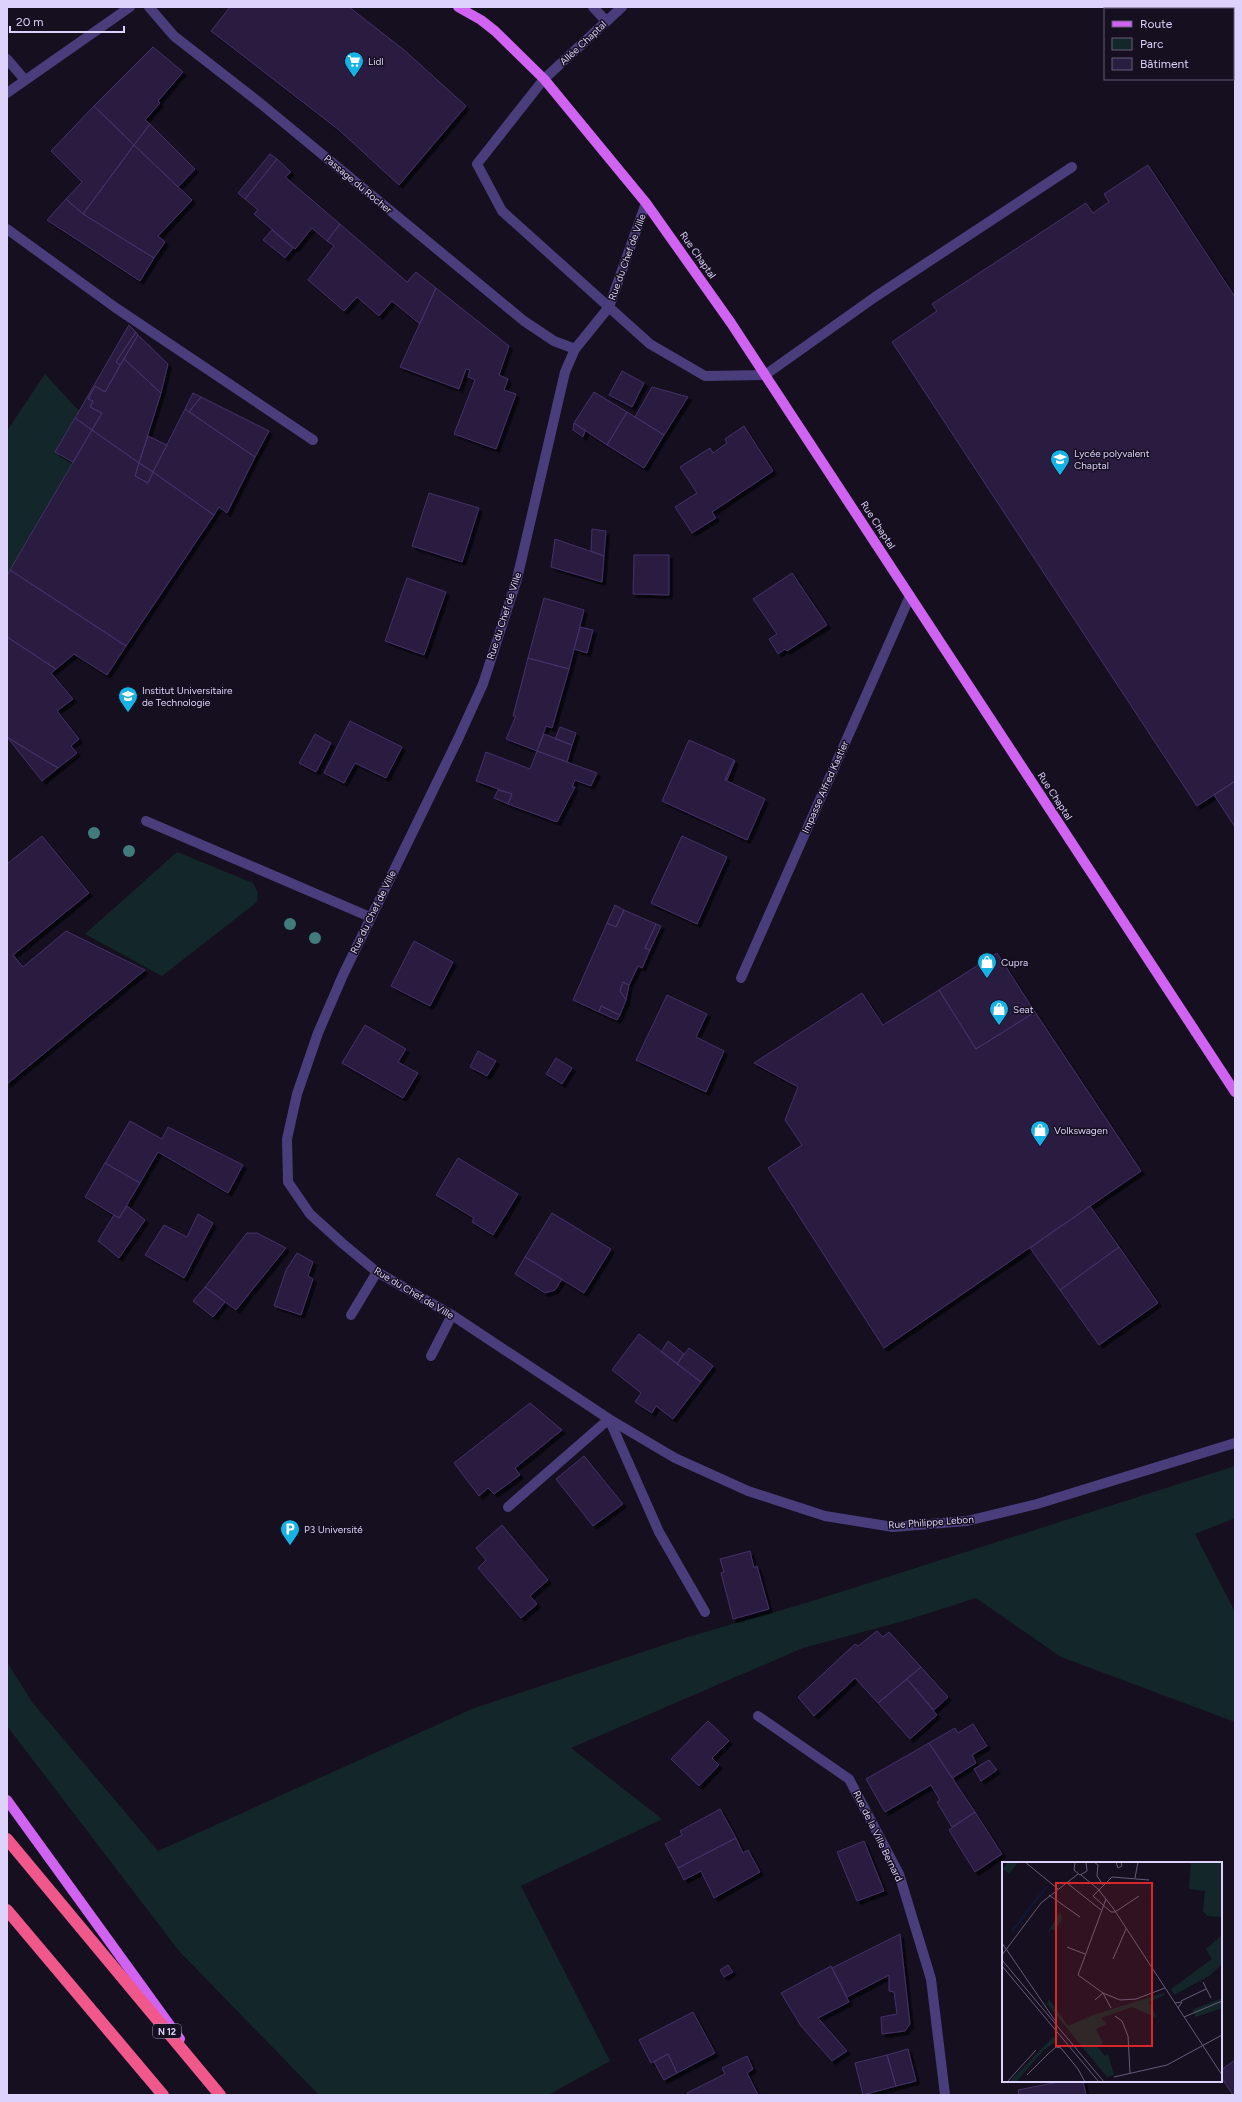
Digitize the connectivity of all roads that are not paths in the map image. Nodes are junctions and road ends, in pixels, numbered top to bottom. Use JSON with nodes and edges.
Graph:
{"nodes":[{"id":1,"x":130,"y":7,"type":"edge"},
{"id":2,"x":149,"y":7,"type":"edge"},
{"id":3,"x":458,"y":7,"type":"edge"},
{"id":4,"x":593,"y":7,"type":"edge"},
{"id":5,"x":622,"y":7,"type":"edge"},
{"id":6,"x":606,"y":21,"type":"junction"},
{"id":7,"x":7,"y":59,"type":"edge"},
{"id":8,"x":544,"y":79,"type":"junction"},
{"id":9,"x":24,"y":80,"type":"junction"},
{"id":10,"x":7,"y":92,"type":"edge"},
{"id":11,"x":1072,"y":167,"type":"dead end"},
{"id":12,"x":646,"y":203,"type":"junction"},
{"id":13,"x":7,"y":229,"type":"edge"},
{"id":14,"x":609,"y":307,"type":"junction"},
{"id":15,"x":575,"y":349,"type":"junction"},
{"id":16,"x":765,"y":374,"type":"junction"},
{"id":17,"x":313,"y":440,"type":"dead end"},
{"id":18,"x":910,"y":596,"type":"junction"},
{"id":19,"x":146,"y":821,"type":"dead end"},
{"id":20,"x":370,"y":917,"type":"junction"},
{"id":21,"x":741,"y":978,"type":"dead end"},
{"id":22,"x":1235,"y":1092,"type":"edge"},
{"id":23,"x":377,"y":1272,"type":"junction"},
{"id":24,"x":351,"y":1315,"type":"dead end"},
{"id":25,"x":452,"y":1316,"type":"junction"},
{"id":26,"x":430,"y":1356,"type":"dead end"},
{"id":27,"x":609,"y":1419,"type":"junction"},
{"id":28,"x":1235,"y":1443,"type":"edge"},
{"id":29,"x":675,"y":1458,"type":"joint"},
{"id":30,"x":508,"y":1507,"type":"dead end"},
{"id":31,"x":705,"y":1612,"type":"dead end"},
{"id":32,"x":758,"y":1716,"type":"dead end"},
{"id":33,"x":7,"y":1800,"type":"edge"},
{"id":34,"x":7,"y":1839,"type":"edge"},
{"id":35,"x":7,"y":1910,"type":"edge"},
{"id":36,"x":120,"y":1965,"type":"junction"},
{"id":37,"x":219,"y":2094,"type":"edge"},
{"id":38,"x":163,"y":2095,"type":"edge"},
{"id":39,"x":945,"y":2095,"type":"edge"}],
"edges":[{"from":1,"to":9,"type":"street"},
{"from":2,"to":15,"type":"street","name":"Passage du Rocher"},
{"from":3,"to":8,"type":"main road","name":"Rue Chaptal"},
{"from":4,"to":6,"type":"street"},
{"from":5,"to":6,"type":"street","name":"Allée Chaptal"},
{"from":6,"to":8,"type":"street","name":"Allée Chaptal"},
{"from":7,"to":9,"type":"street"},
{"from":8,"to":12,"type":"main road","name":"Rue Chaptal"},
{"from":8,"to":14,"type":"street","name":"Allée Chaptal"},
{"from":9,"to":10,"type":"street"},
{"from":11,"to":16,"type":"street"},
{"from":12,"to":14,"type":"street","name":"Rue du Chef de Ville"},
{"from":12,"to":16,"type":"main road","name":"Rue Chaptal"},
{"from":13,"to":17,"type":"street"},
{"from":14,"to":15,"type":"street","name":"Rue du Chef de Ville"},
{"from":14,"to":16,"type":"street"},
{"from":15,"to":20,"type":"street","name":"Rue du Chef de Ville"},
{"from":16,"to":18,"type":"main road","name":"Rue Chaptal"},
{"from":18,"to":21,"type":"street","name":"Impasse Alfred Kastler"},
{"from":18,"to":22,"type":"main road","name":"Rue Chaptal"},
{"from":19,"to":20,"type":"street"},
{"from":20,"to":23,"type":"street","name":"Rue du Chef de Ville"},
{"from":23,"to":24,"type":"street"},
{"from":23,"to":25,"type":"street","name":"Rue du Chef de Ville"},
{"from":25,"to":26,"type":"street"},
{"from":25,"to":27,"type":"street","name":"Rue du Chef de Ville"},
{"from":27,"to":29,"type":"street","name":"Rue du Chef de Ville"},
{"from":27,"to":30,"type":"street"},
{"from":27,"to":31,"type":"street"},
{"from":28,"to":29,"type":"street","name":"Rue Philippe Lebon"},
{"from":32,"to":39,"type":"street","name":"Rue de la Ville Bernard"},
{"from":33,"to":36,"type":"main road"},
{"from":34,"to":36,"type":"highway","number":"N 12"},
{"from":35,"to":38,"type":"highway"},
{"from":36,"to":37,"type":"highway","number":"N 12"}]}
